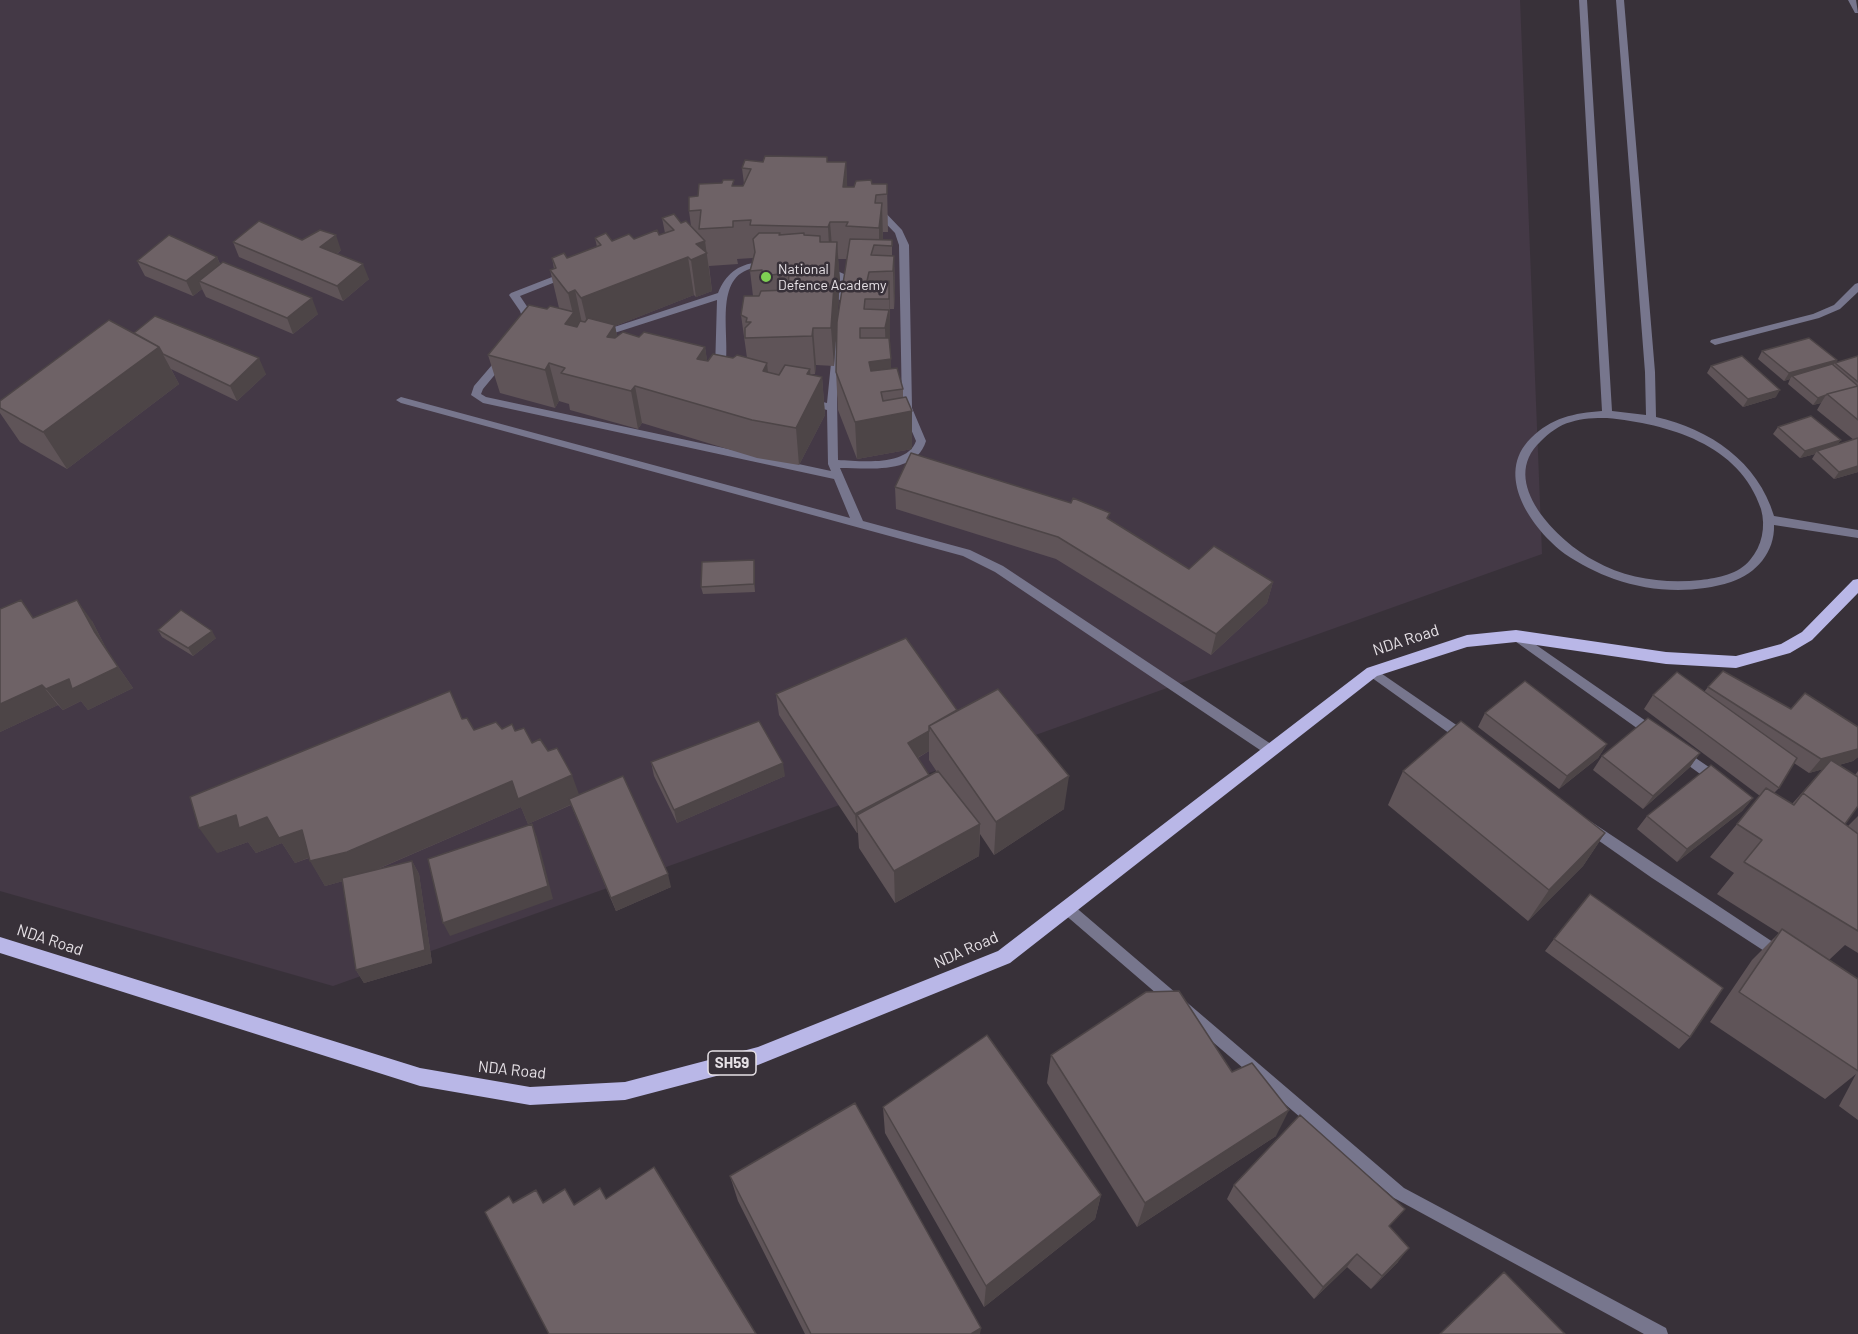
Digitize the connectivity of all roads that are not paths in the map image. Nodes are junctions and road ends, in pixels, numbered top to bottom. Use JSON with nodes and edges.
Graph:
{"nodes":[{"id":1,"x":1583,"y":0,"type":"edge"},
{"id":2,"x":1620,"y":0,"type":"edge"},
{"id":3,"x":1852,"y":0,"type":"edge"},
{"id":4,"x":1858,"y":11,"type":"edge"},
{"id":5,"x":868,"y":202,"type":"edge"},
{"id":6,"x":780,"y":266,"type":"edge"},
{"id":7,"x":811,"y":266,"type":"edge"},
{"id":8,"x":580,"y":269,"type":"edge"},
{"id":9,"x":904,"y":272,"type":"junction"},
{"id":10,"x":894,"y":273,"type":"edge"},
{"id":11,"x":1858,"y":286,"type":"edge"},
{"id":12,"x":722,"y":295,"type":"junction"},
{"id":13,"x":842,"y":310,"type":"edge"},
{"id":14,"x":839,"y":332,"type":"edge"},
{"id":15,"x":523,"y":337,"type":"edge"},
{"id":16,"x":592,"y":337,"type":"edge"},
{"id":17,"x":1715,"y":342,"type":"dead end"},
{"id":18,"x":508,"y":354,"type":"edge"},
{"id":19,"x":708,"y":378,"type":"edge"},
{"id":20,"x":401,"y":400,"type":"dead end"},
{"id":21,"x":799,"y":400,"type":"edge"},
{"id":22,"x":833,"y":408,"type":"junction"},
{"id":23,"x":1607,"y":414,"type":"junction"},
{"id":24,"x":1651,"y":418,"type":"junction"},
{"id":25,"x":833,"y":464,"type":"junction"},
{"id":26,"x":836,"y":476,"type":"junction"},
{"id":27,"x":1770,"y":520,"type":"junction"},
{"id":28,"x":859,"y":525,"type":"junction"},
{"id":29,"x":1858,"y":534,"type":"edge"},
{"id":30,"x":1858,"y":584,"type":"edge"},
{"id":31,"x":1516,"y":636,"type":"junction"},
{"id":32,"x":1372,"y":672,"type":"junction"},
{"id":33,"x":1476,"y":746,"type":"edge"},
{"id":34,"x":1270,"y":750,"type":"junction"},
{"id":35,"x":1722,"y":783,"type":"edge"},
{"id":36,"x":1581,"y":820,"type":"edge"},
{"id":37,"x":1068,"y":909,"type":"junction"},
{"id":38,"x":0,"y":945,"type":"edge"},
{"id":39,"x":1788,"y":959,"type":"edge"},
{"id":40,"x":1660,"y":1334,"type":"edge"}],
"edges":[{"from":1,"to":23,"type":"street"},
{"from":2,"to":24,"type":"street"},
{"from":3,"to":4,"type":"street"},
{"from":5,"to":9,"type":"street"},
{"from":6,"to":12,"type":"street"},
{"from":7,"to":13,"type":"street"},
{"from":8,"to":15,"type":"street"},
{"from":9,"to":10,"type":"street"},
{"from":9,"to":25,"type":"street"},
{"from":11,"to":17,"type":"street"},
{"from":12,"to":16,"type":"street"},
{"from":12,"to":19,"type":"street"},
{"from":14,"to":22,"type":"street"},
{"from":18,"to":26,"type":"street"},
{"from":20,"to":28,"type":"street"},
{"from":21,"to":22,"type":"street"},
{"from":22,"to":25,"type":"street"},
{"from":23,"to":24,"type":"street"},
{"from":23,"to":27,"type":"street"},
{"from":24,"to":27,"type":"street"},
{"from":25,"to":26,"type":"street"},
{"from":26,"to":28,"type":"street"},
{"from":27,"to":29,"type":"street"},
{"from":28,"to":34,"type":"street"},
{"from":30,"to":31,"type":"main road","name":"NDA Road"},
{"from":31,"to":32,"type":"main road","name":"NDA Road"},
{"from":31,"to":35,"type":"street"},
{"from":32,"to":33,"type":"street"},
{"from":32,"to":34,"type":"main road","name":"NDA Road","number":"SH59"},
{"from":34,"to":37,"type":"main road","name":"NDA Road","number":"SH59"},
{"from":36,"to":39,"type":"street"},
{"from":37,"to":38,"type":"main road","name":"NDA Road","number":"SH59"},
{"from":37,"to":40,"type":"street"}]}
